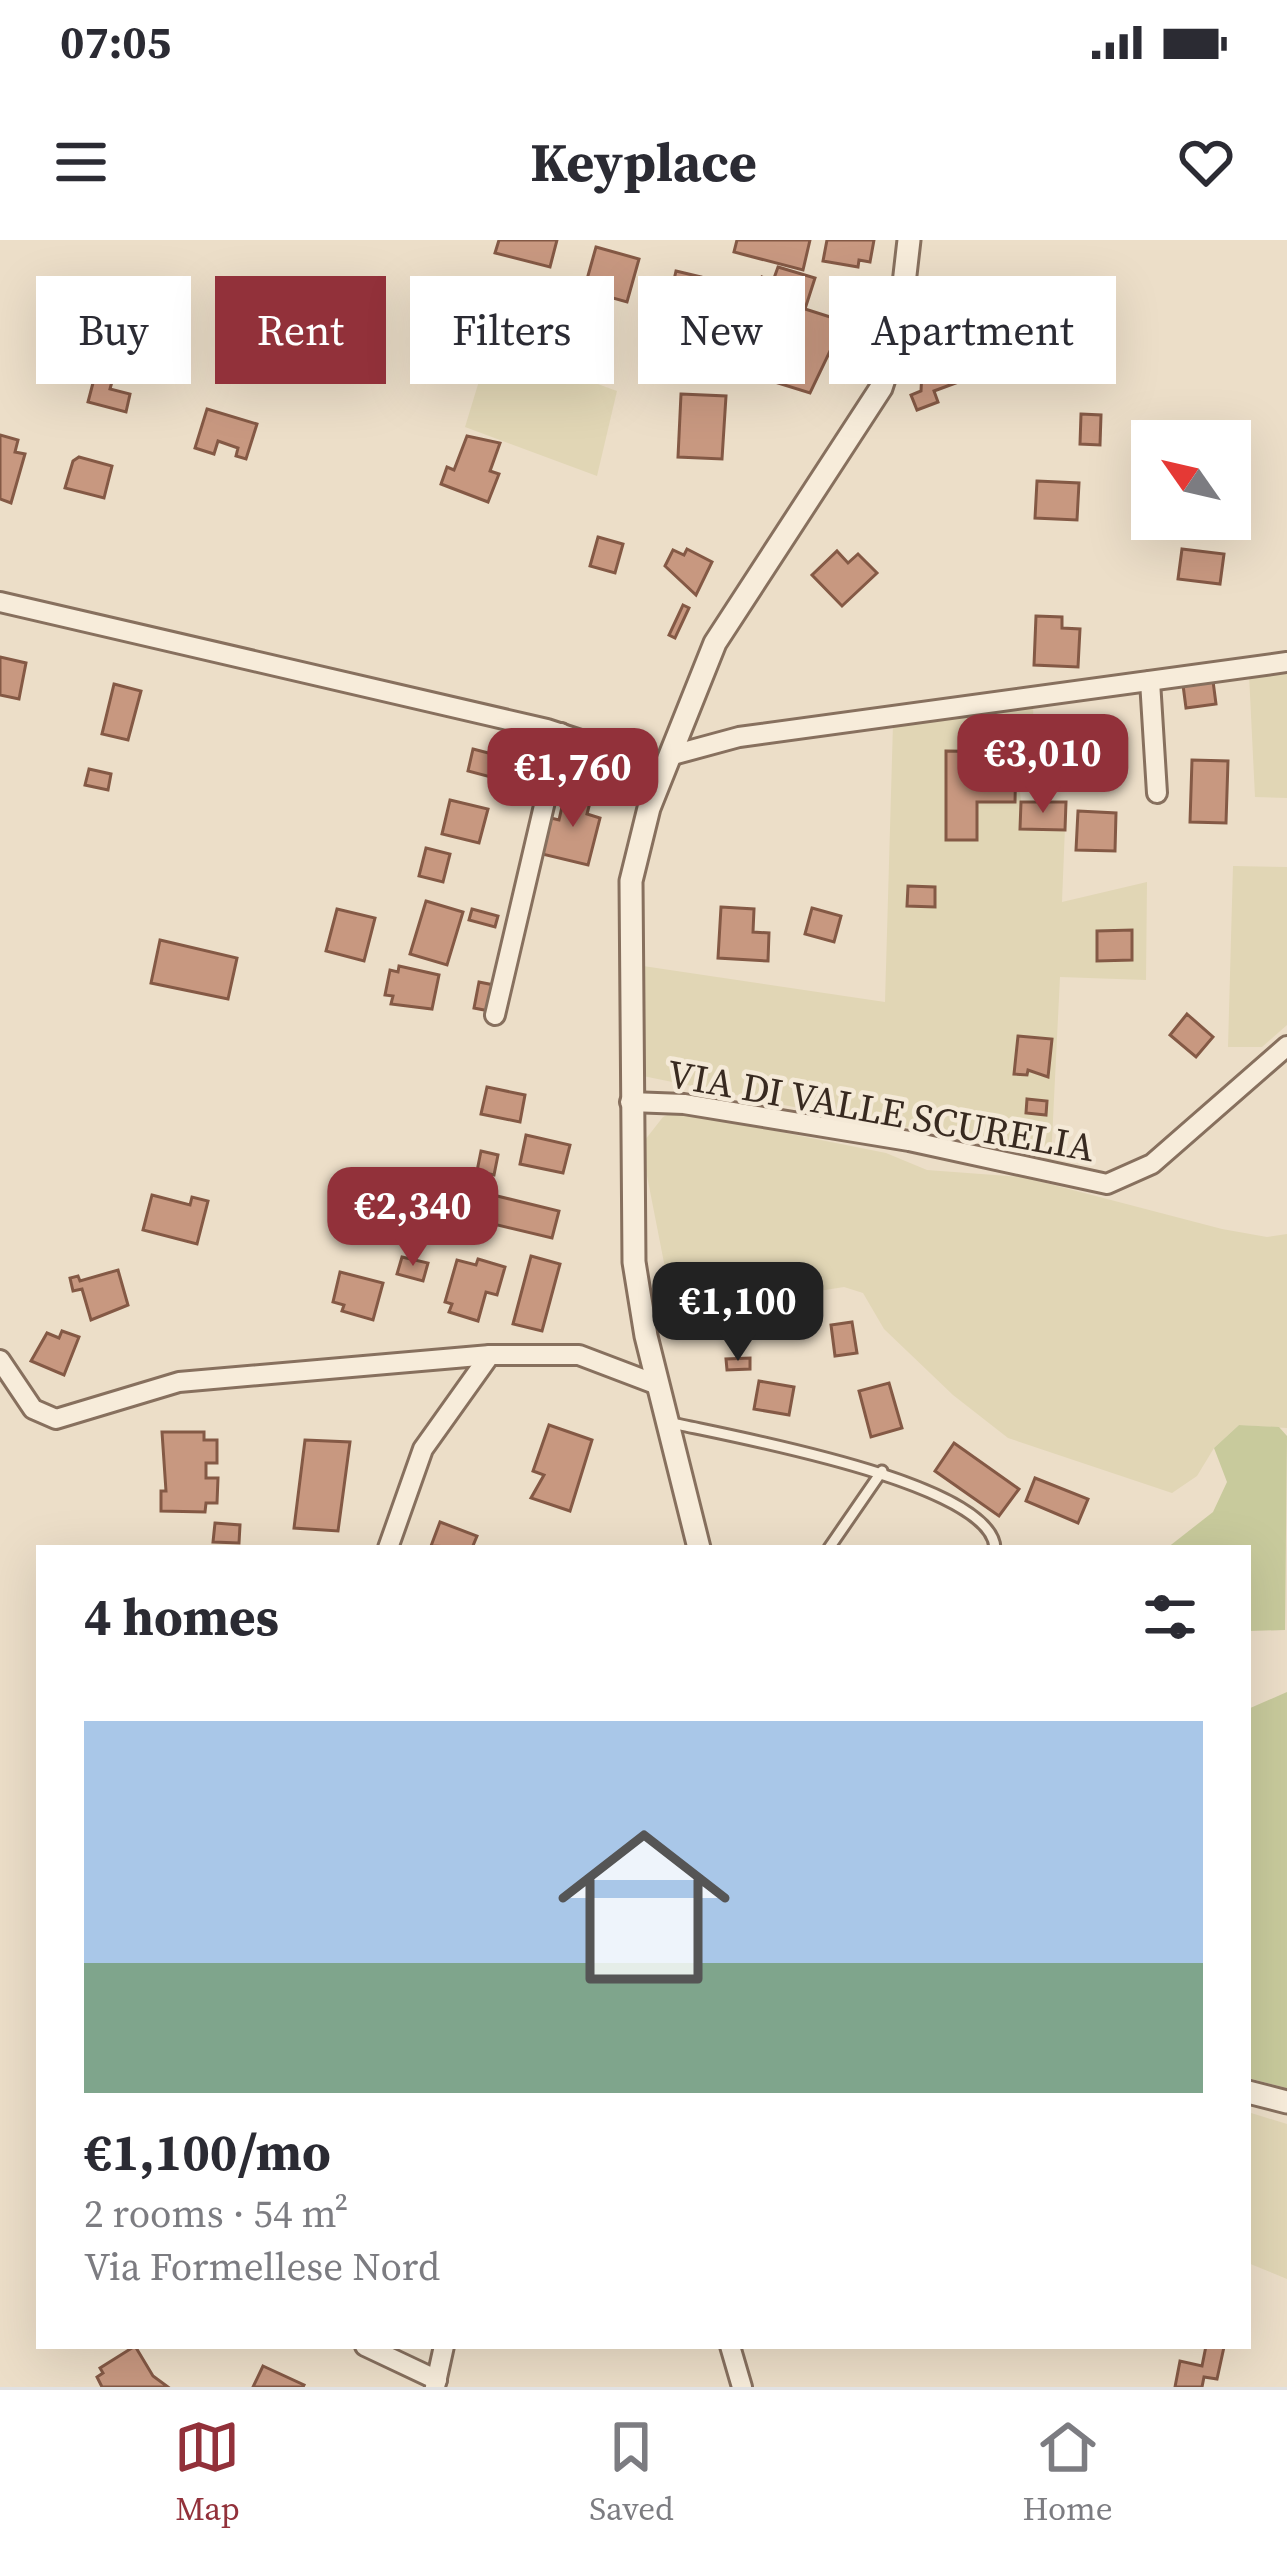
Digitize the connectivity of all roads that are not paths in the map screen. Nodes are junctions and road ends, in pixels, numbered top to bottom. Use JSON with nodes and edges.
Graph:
{"nodes":[{"id":1,"x":909,"y":240,"type":"edge"},
{"id":2,"x":0,"y":602,"type":"edge"},
{"id":3,"x":1287,"y":662,"type":"edge"},
{"id":4,"x":1150,"y":681,"type":"junction"},
{"id":5,"x":561,"y":734,"type":"junction"},
{"id":6,"x":665,"y":766,"type":"junction"},
{"id":7,"x":1157,"y":793,"type":"dead end"},
{"id":8,"x":495,"y":1015,"type":"dead end"},
{"id":9,"x":1287,"y":1046,"type":"edge"},
{"id":10,"x":630,"y":1102,"type":"junction"},
{"id":11,"x":490,"y":1355,"type":"junction"},
{"id":12,"x":0,"y":1360,"type":"edge"},
{"id":13,"x":658,"y":1385,"type":"junction"},
{"id":14,"x":667,"y":1422,"type":"junction"},
{"id":15,"x":882,"y":1471,"type":"junction"},
{"id":16,"x":389,"y":1545,"type":"edge"},
{"id":17,"x":698,"y":1545,"type":"edge"},
{"id":18,"x":831,"y":1545,"type":"edge"},
{"id":19,"x":995,"y":1545,"type":"edge"},
{"id":20,"x":1251,"y":2093,"type":"edge"},
{"id":21,"x":1287,"y":2102,"type":"edge"},
{"id":22,"x":371,"y":2349,"type":"edge"},
{"id":23,"x":443,"y":2349,"type":"edge"},
{"id":24,"x":731,"y":2349,"type":"edge"},
{"id":25,"x":436,"y":2384,"type":"edge"},
{"id":26,"x":742,"y":2387,"type":"edge"}],
"edges":[{"from":1,"to":6,"type":"street"},
{"from":2,"to":5,"type":"street"},
{"from":3,"to":4,"type":"street"},
{"from":4,"to":6,"type":"street"},
{"from":4,"to":7,"type":"street"},
{"from":5,"to":6,"type":"street"},
{"from":5,"to":8,"type":"street"},
{"from":6,"to":10,"type":"street"},
{"from":9,"to":10,"type":"street","name":"VIA DI VALLE SCURELIA"},
{"from":10,"to":13,"type":"street"},
{"from":11,"to":12,"type":"street"},
{"from":11,"to":13,"type":"street"},
{"from":11,"to":16,"type":"street"},
{"from":13,"to":14,"type":"street"},
{"from":14,"to":15,"type":"lane"},
{"from":14,"to":17,"type":"street"},
{"from":15,"to":18,"type":"lane"},
{"from":15,"to":19,"type":"lane"},
{"from":20,"to":21,"type":"street"},
{"from":22,"to":25,"type":"street"},
{"from":23,"to":25,"type":"street"},
{"from":24,"to":26,"type":"street"}]}
